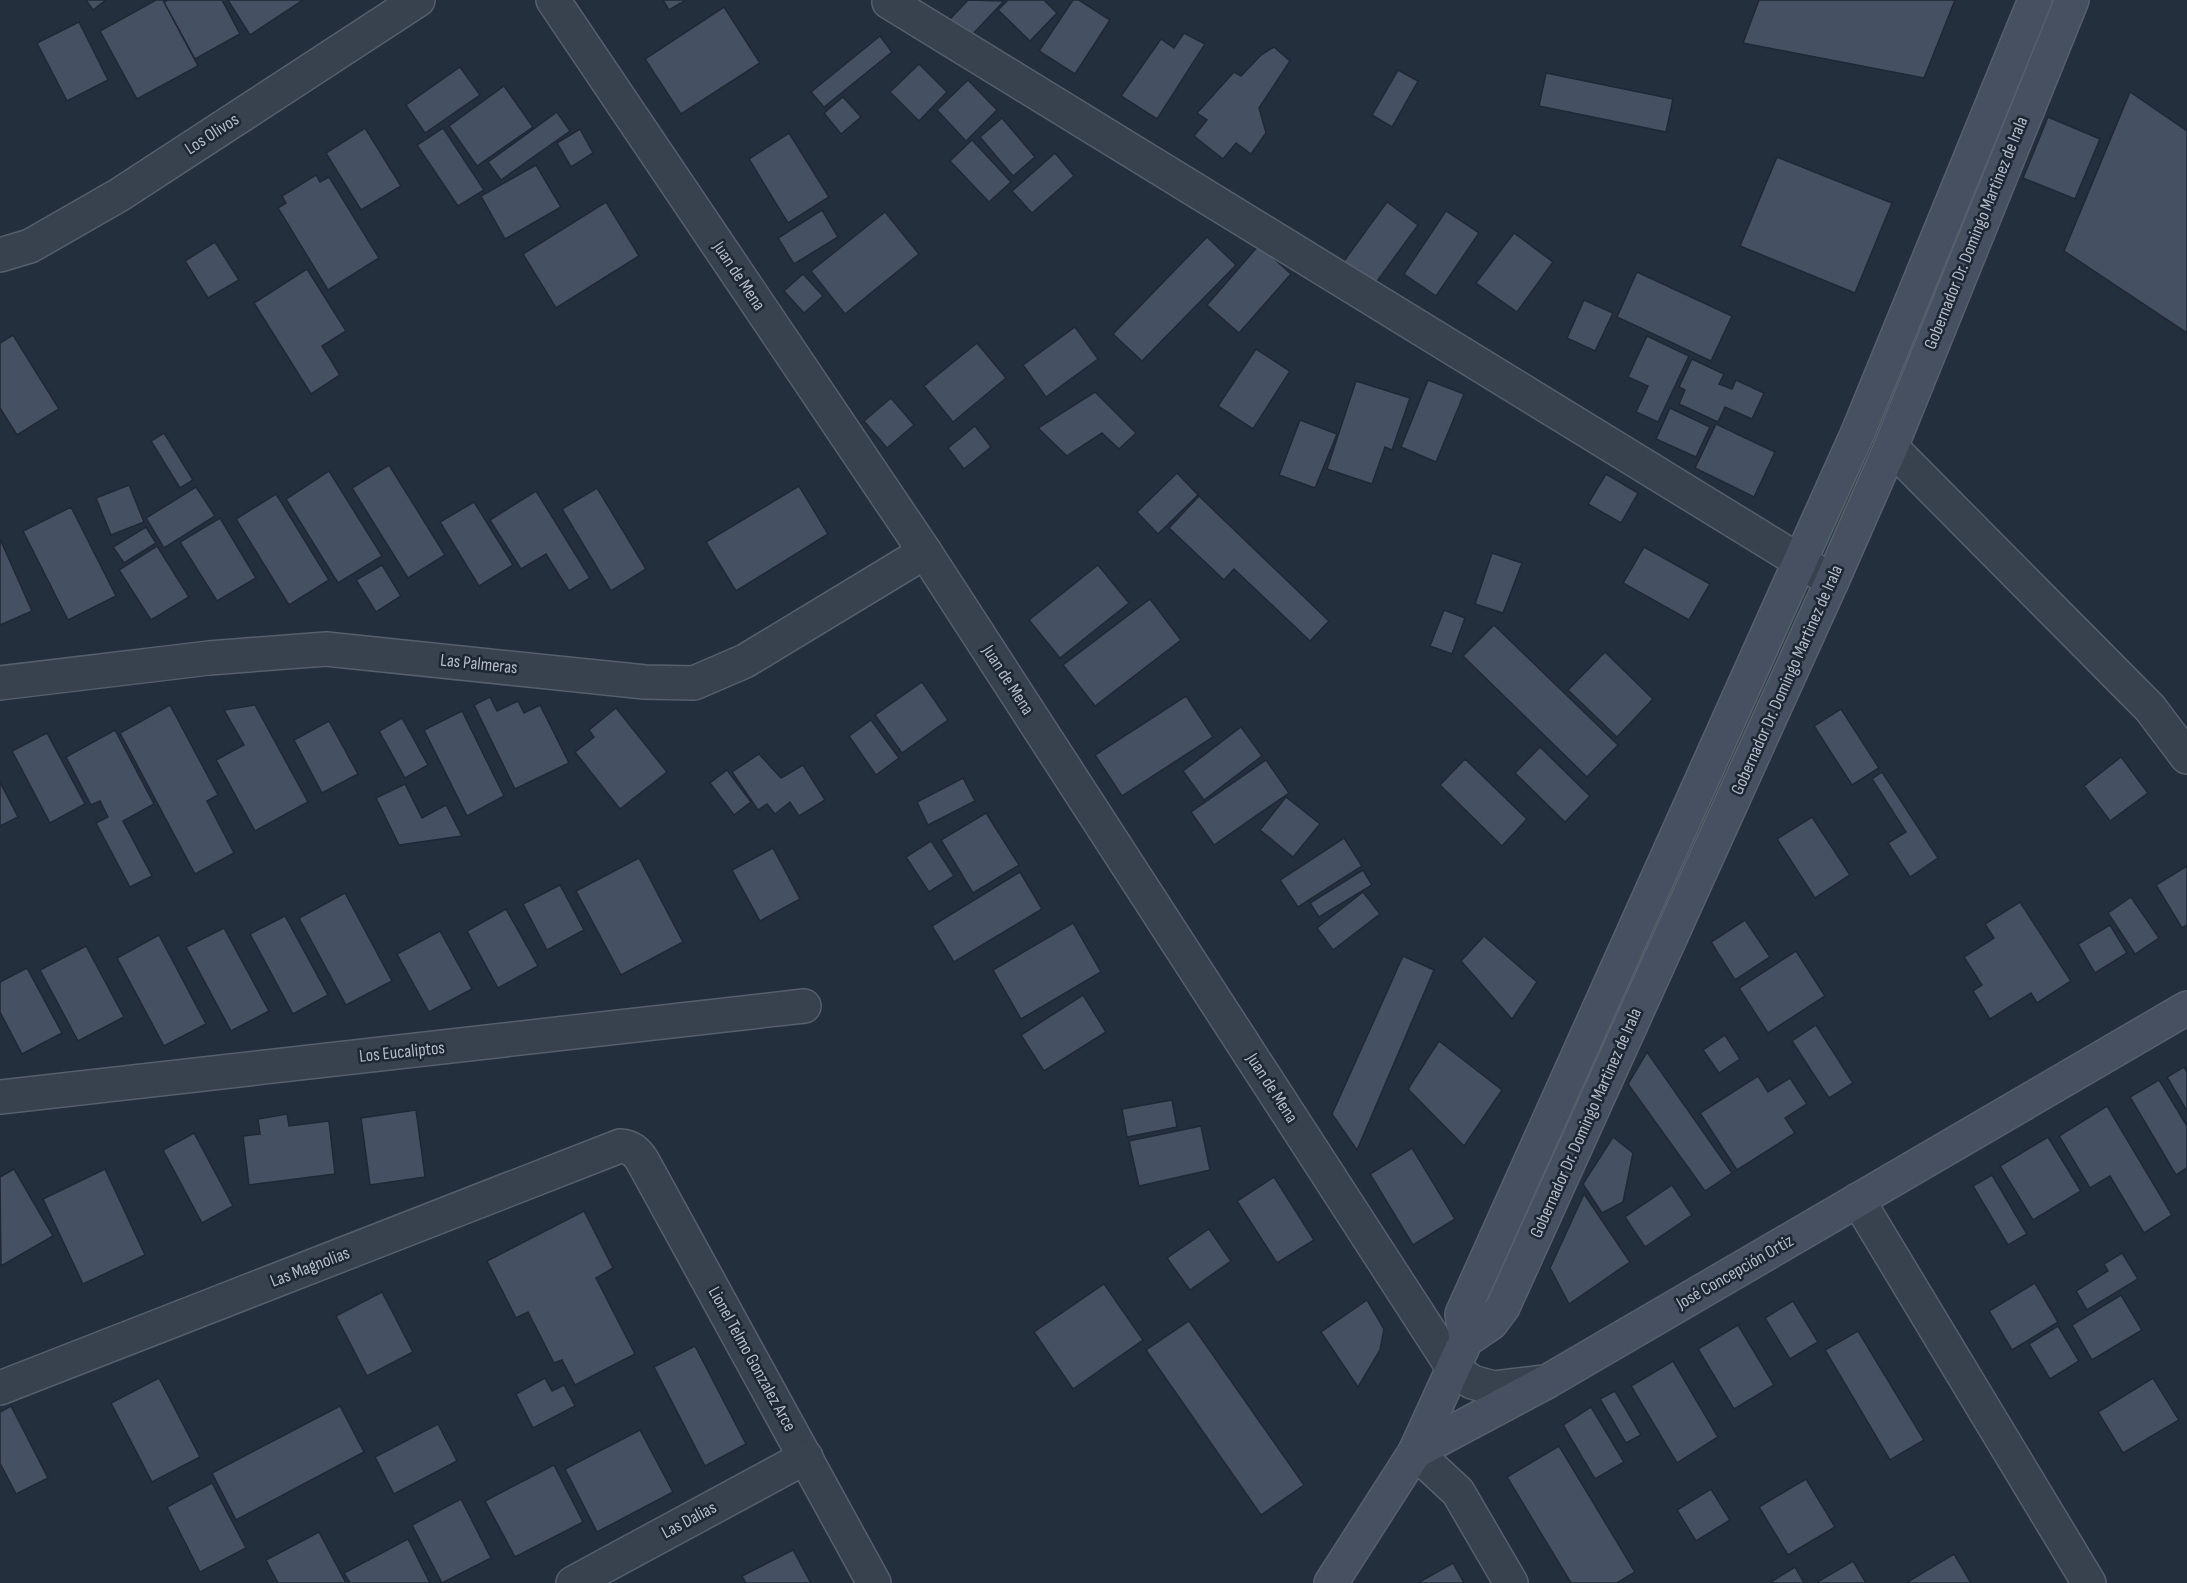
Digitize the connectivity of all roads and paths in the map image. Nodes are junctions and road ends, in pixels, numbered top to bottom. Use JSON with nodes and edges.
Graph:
{"nodes":[{"id":1,"x":418,"y":0,"type":"edge"},
{"id":2,"x":553,"y":0,"type":"edge"},
{"id":3,"x":2035,"y":0,"type":"edge"},
{"id":4,"x":2072,"y":0,"type":"edge"},
{"id":5,"x":889,"y":2,"type":"dead end"},
{"id":6,"x":0,"y":255,"type":"edge"},
{"id":7,"x":1891,"y":447,"type":"junction"},
{"id":8,"x":925,"y":552,"type":"junction"},
{"id":9,"x":1800,"y":562,"type":"junction"},
{"id":10,"x":1832,"y":581,"type":"junction"},
{"id":11,"x":0,"y":682,"type":"edge"},
{"id":12,"x":2187,"y":757,"type":"edge"},
{"id":13,"x":804,"y":1006,"type":"dead end"},
{"id":14,"x":2187,"y":1008,"type":"edge"},
{"id":15,"x":0,"y":1097,"type":"edge"},
{"id":16,"x":620,"y":1146,"type":"joint"},
{"id":17,"x":1858,"y":1200,"type":"junction"},
{"id":18,"x":1460,"y":1354,"type":"junction"},
{"id":19,"x":1548,"y":1381,"type":"junction"},
{"id":20,"x":0,"y":1388,"type":"edge"},
{"id":21,"x":1416,"y":1452,"type":"junction"},
{"id":22,"x":806,"y":1457,"type":"junction"},
{"id":23,"x":573,"y":1583,"type":"edge"},
{"id":24,"x":874,"y":1583,"type":"edge"},
{"id":25,"x":1331,"y":1583,"type":"edge"},
{"id":26,"x":1511,"y":1583,"type":"edge"},
{"id":27,"x":2089,"y":1583,"type":"edge"}],
"edges":[{"from":1,"to":6,"type":"street","name":"Los Olivos"},
{"from":2,"to":8,"type":"street","name":"Juan de Mena"},
{"from":3,"to":9,"type":"street","name":"Gobernador Dr. Domingo Martinez de Irala"},
{"from":4,"to":7,"type":"street","name":"Gobernador Dr. Domingo Martinez de Irala"},
{"from":5,"to":9,"type":"street"},
{"from":7,"to":10,"type":"street","name":"Gobernador Dr. Domingo Martinez de Irala"},
{"from":7,"to":12,"type":"street"},
{"from":8,"to":11,"type":"street","name":"Las Palmeras"},
{"from":8,"to":18,"type":"street","name":"Juan de Mena"},
{"from":9,"to":10,"type":"street"},
{"from":9,"to":18,"type":"street","name":"Gobernador Dr. Domingo Martinez de Irala"},
{"from":10,"to":18,"type":"street","name":"Gobernador Dr. Domingo Martinez de Irala"},
{"from":13,"to":15,"type":"street","name":"Los Eucaliptos"},
{"from":14,"to":17,"type":"street","name":"José Concepción Ortiz"},
{"from":16,"to":20,"type":"street","name":"Las Magnolias"},
{"from":16,"to":22,"type":"street","name":"Lionel Telmo Gonzalez Arce"},
{"from":17,"to":19,"type":"street","name":"José Concepción Ortiz"},
{"from":17,"to":27,"type":"street"},
{"from":18,"to":19,"type":"street"},
{"from":18,"to":21,"type":"street","name":"Gobernador Dr. Domingo Martinez de Irala"},
{"from":19,"to":21,"type":"street","name":"José Concepción Ortiz"},
{"from":21,"to":25,"type":"street","name":"José Concepción Ortiz"},
{"from":21,"to":26,"type":"street"},
{"from":22,"to":23,"type":"street","name":"Las Dalias"},
{"from":22,"to":24,"type":"street","name":"Lionel Telmo Gonzalez Arce"}]}
